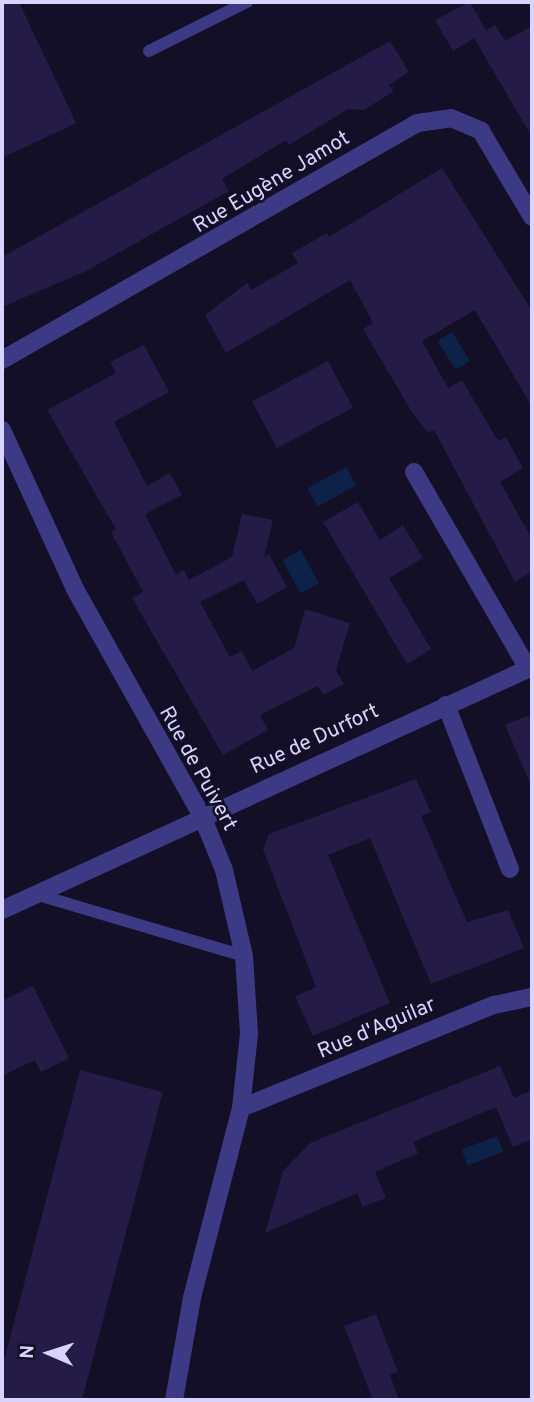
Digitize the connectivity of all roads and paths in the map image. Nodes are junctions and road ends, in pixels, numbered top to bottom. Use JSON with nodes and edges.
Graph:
{"nodes":[{"id":1,"x":247,"y":2,"type":"edge"},
{"id":2,"x":149,"y":51,"type":"dead end"},
{"id":3,"x":532,"y":217,"type":"edge"},
{"id":4,"x":2,"y":360,"type":"edge"},
{"id":5,"x":2,"y":430,"type":"edge"},
{"id":6,"x":414,"y":472,"type":"dead end"},
{"id":7,"x":530,"y":668,"type":"edge"},
{"id":8,"x":446,"y":705,"type":"junction"},
{"id":9,"x":202,"y":816,"type":"junction"},
{"id":10,"x":510,"y":869,"type":"dead end"},
{"id":11,"x":35,"y":894,"type":"junction"},
{"id":12,"x":2,"y":910,"type":"edge"},
{"id":13,"x":244,"y":956,"type":"junction"},
{"id":14,"x":532,"y":997,"type":"edge"},
{"id":15,"x":241,"y":1108,"type":"junction"},
{"id":16,"x":174,"y":1400,"type":"edge"}],
"edges":[{"from":1,"to":2,"type":"lane"},
{"from":3,"to":4,"type":"street","name":"Rue Eugène Jamot"},
{"from":5,"to":9,"type":"street","name":"Rue de Puivert"},
{"from":6,"to":7,"type":"street"},
{"from":7,"to":8,"type":"street","name":"Rue de Durfort"},
{"from":8,"to":9,"type":"street","name":"Rue de Durfort"},
{"from":8,"to":10,"type":"street"},
{"from":9,"to":11,"type":"street","name":"Rue de Durfort"},
{"from":9,"to":13,"type":"street","name":"Rue de Puivert"},
{"from":11,"to":12,"type":"street","name":"Rue de Durfort"},
{"from":11,"to":13,"type":"lane"},
{"from":13,"to":15,"type":"street","name":"Rue de Puivert"},
{"from":14,"to":15,"type":"street","name":"Rue d'Aguilar"},
{"from":15,"to":16,"type":"street","name":"Rue de Puivert"}]}
